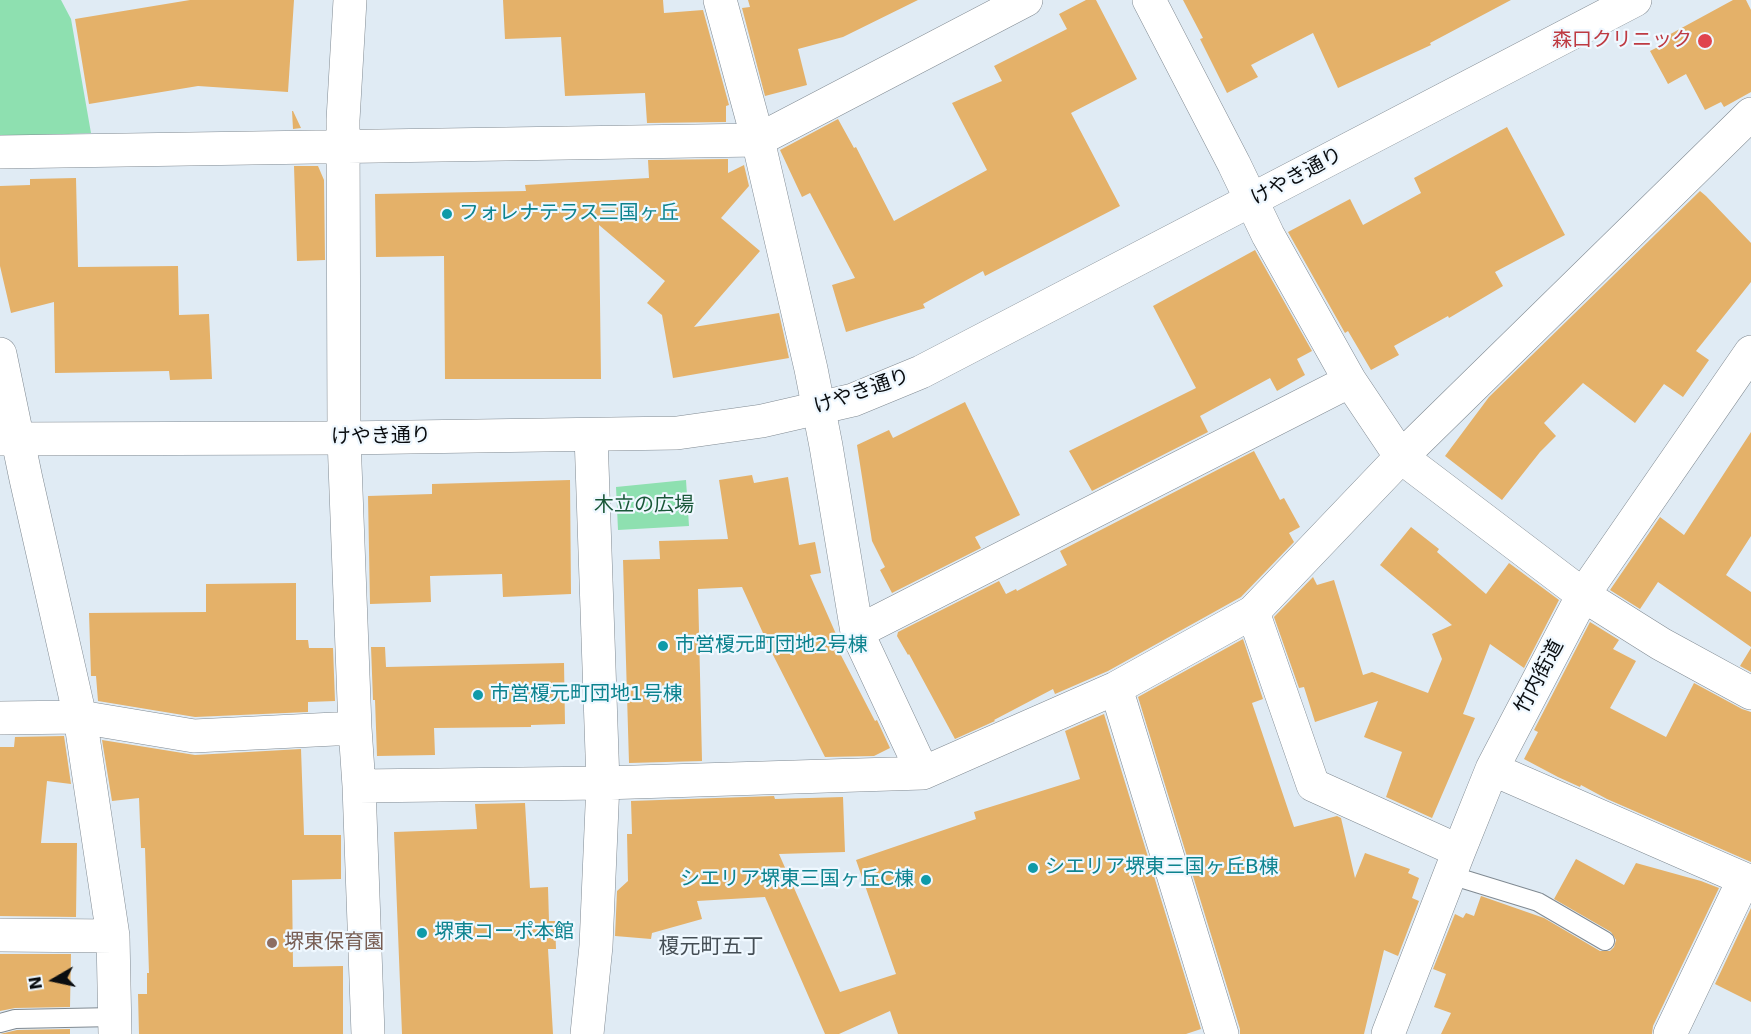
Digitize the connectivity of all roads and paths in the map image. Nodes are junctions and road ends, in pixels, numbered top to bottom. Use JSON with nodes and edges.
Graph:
{"nodes":[{"id":1,"x":350,"y":0,"type":"edge"},
{"id":2,"x":720,"y":0,"type":"edge"},
{"id":3,"x":1026,"y":0,"type":"edge"},
{"id":4,"x":1149,"y":0,"type":"edge"},
{"id":5,"x":1635,"y":0,"type":"edge"},
{"id":6,"x":1751,"y":114,"type":"edge"},
{"id":7,"x":758,"y":140,"type":"junction"},
{"id":8,"x":343,"y":145,"type":"junction"},
{"id":9,"x":0,"y":152,"type":"edge"},
{"id":10,"x":1251,"y":200,"type":"junction"},
{"id":11,"x":1751,"y":352,"type":"edge"},
{"id":12,"x":0,"y":354,"type":"edge"},
{"id":13,"x":1350,"y":381,"type":"junction"},
{"id":14,"x":819,"y":408,"type":"junction"},
{"id":15,"x":591,"y":435,"type":"junction"},
{"id":16,"x":344,"y":438,"type":"junction"},
{"id":17,"x":8,"y":439,"type":"edge"},
{"id":18,"x":1401,"y":457,"type":"junction"},
{"id":19,"x":1583,"y":595,"type":"junction"},
{"id":20,"x":1253,"y":612,"type":"junction"},
{"id":21,"x":857,"y":633,"type":"junction"},
{"id":22,"x":1116,"y":688,"type":"junction"},
{"id":23,"x":1751,"y":693,"type":"edge"},
{"id":24,"x":80,"y":717,"type":"junction"},
{"id":25,"x":0,"y":718,"type":"edge"},
{"id":26,"x":355,"y":728,"type":"junction"},
{"id":27,"x":1492,"y":769,"type":"junction"},
{"id":28,"x":923,"y":773,"type":"junction"},
{"id":29,"x":603,"y":783,"type":"junction"},
{"id":30,"x":359,"y":786,"type":"junction"},
{"id":31,"x":1454,"y":863,"type":"junction"},
{"id":32,"x":1748,"y":880,"type":"edge"},
{"id":33,"x":0,"y":935,"type":"edge"},
{"id":34,"x":113,"y":936,"type":"junction"},
{"id":35,"x":1605,"y":941,"type":"dead end"},
{"id":36,"x":0,"y":1023,"type":"edge"},
{"id":37,"x":115,"y":1026,"type":"edge"},
{"id":38,"x":368,"y":1034,"type":"edge"},
{"id":39,"x":587,"y":1034,"type":"edge"},
{"id":40,"x":1222,"y":1034,"type":"edge"},
{"id":41,"x":1388,"y":1034,"type":"edge"},
{"id":42,"x":1670,"y":1034,"type":"edge"}],
"edges":[{"from":1,"to":8,"type":"street"},
{"from":2,"to":7,"type":"street"},
{"from":3,"to":7,"type":"street"},
{"from":4,"to":10,"type":"street"},
{"from":5,"to":10,"type":"street","name":"けやき通り"},
{"from":6,"to":18,"type":"street"},
{"from":7,"to":8,"type":"street"},
{"from":7,"to":14,"type":"street"},
{"from":8,"to":9,"type":"street"},
{"from":8,"to":16,"type":"street"},
{"from":10,"to":13,"type":"street"},
{"from":10,"to":14,"type":"street","name":"けやき通り"},
{"from":11,"to":19,"type":"street","name":"竹内街道"},
{"from":12,"to":17,"type":"street"},
{"from":13,"to":18,"type":"street"},
{"from":13,"to":21,"type":"street"},
{"from":14,"to":15,"type":"street","name":"けやき通り"},
{"from":14,"to":21,"type":"street"},
{"from":15,"to":16,"type":"street","name":"けやき通り"},
{"from":15,"to":29,"type":"street"},
{"from":16,"to":17,"type":"street","name":"けやき通り"},
{"from":16,"to":26,"type":"street"},
{"from":17,"to":24,"type":"street"},
{"from":18,"to":19,"type":"street"},
{"from":18,"to":20,"type":"street"},
{"from":19,"to":23,"type":"street"},
{"from":19,"to":27,"type":"street","name":"竹内街道"},
{"from":20,"to":22,"type":"street"},
{"from":20,"to":31,"type":"street"},
{"from":21,"to":28,"type":"street"},
{"from":22,"to":28,"type":"street"},
{"from":22,"to":40,"type":"street"},
{"from":24,"to":25,"type":"street"},
{"from":24,"to":26,"type":"street"},
{"from":24,"to":34,"type":"street"},
{"from":26,"to":30,"type":"street"},
{"from":27,"to":31,"type":"street","name":"竹内街道"},
{"from":27,"to":32,"type":"street"},
{"from":28,"to":29,"type":"street"},
{"from":29,"to":30,"type":"street"},
{"from":29,"to":39,"type":"street"},
{"from":30,"to":38,"type":"street"},
{"from":31,"to":35,"type":"lane"},
{"from":31,"to":41,"type":"street","name":"竹内街道"},
{"from":32,"to":42,"type":"street"},
{"from":33,"to":34,"type":"street"},
{"from":34,"to":37,"type":"street"},
{"from":36,"to":37,"type":"lane"}]}
